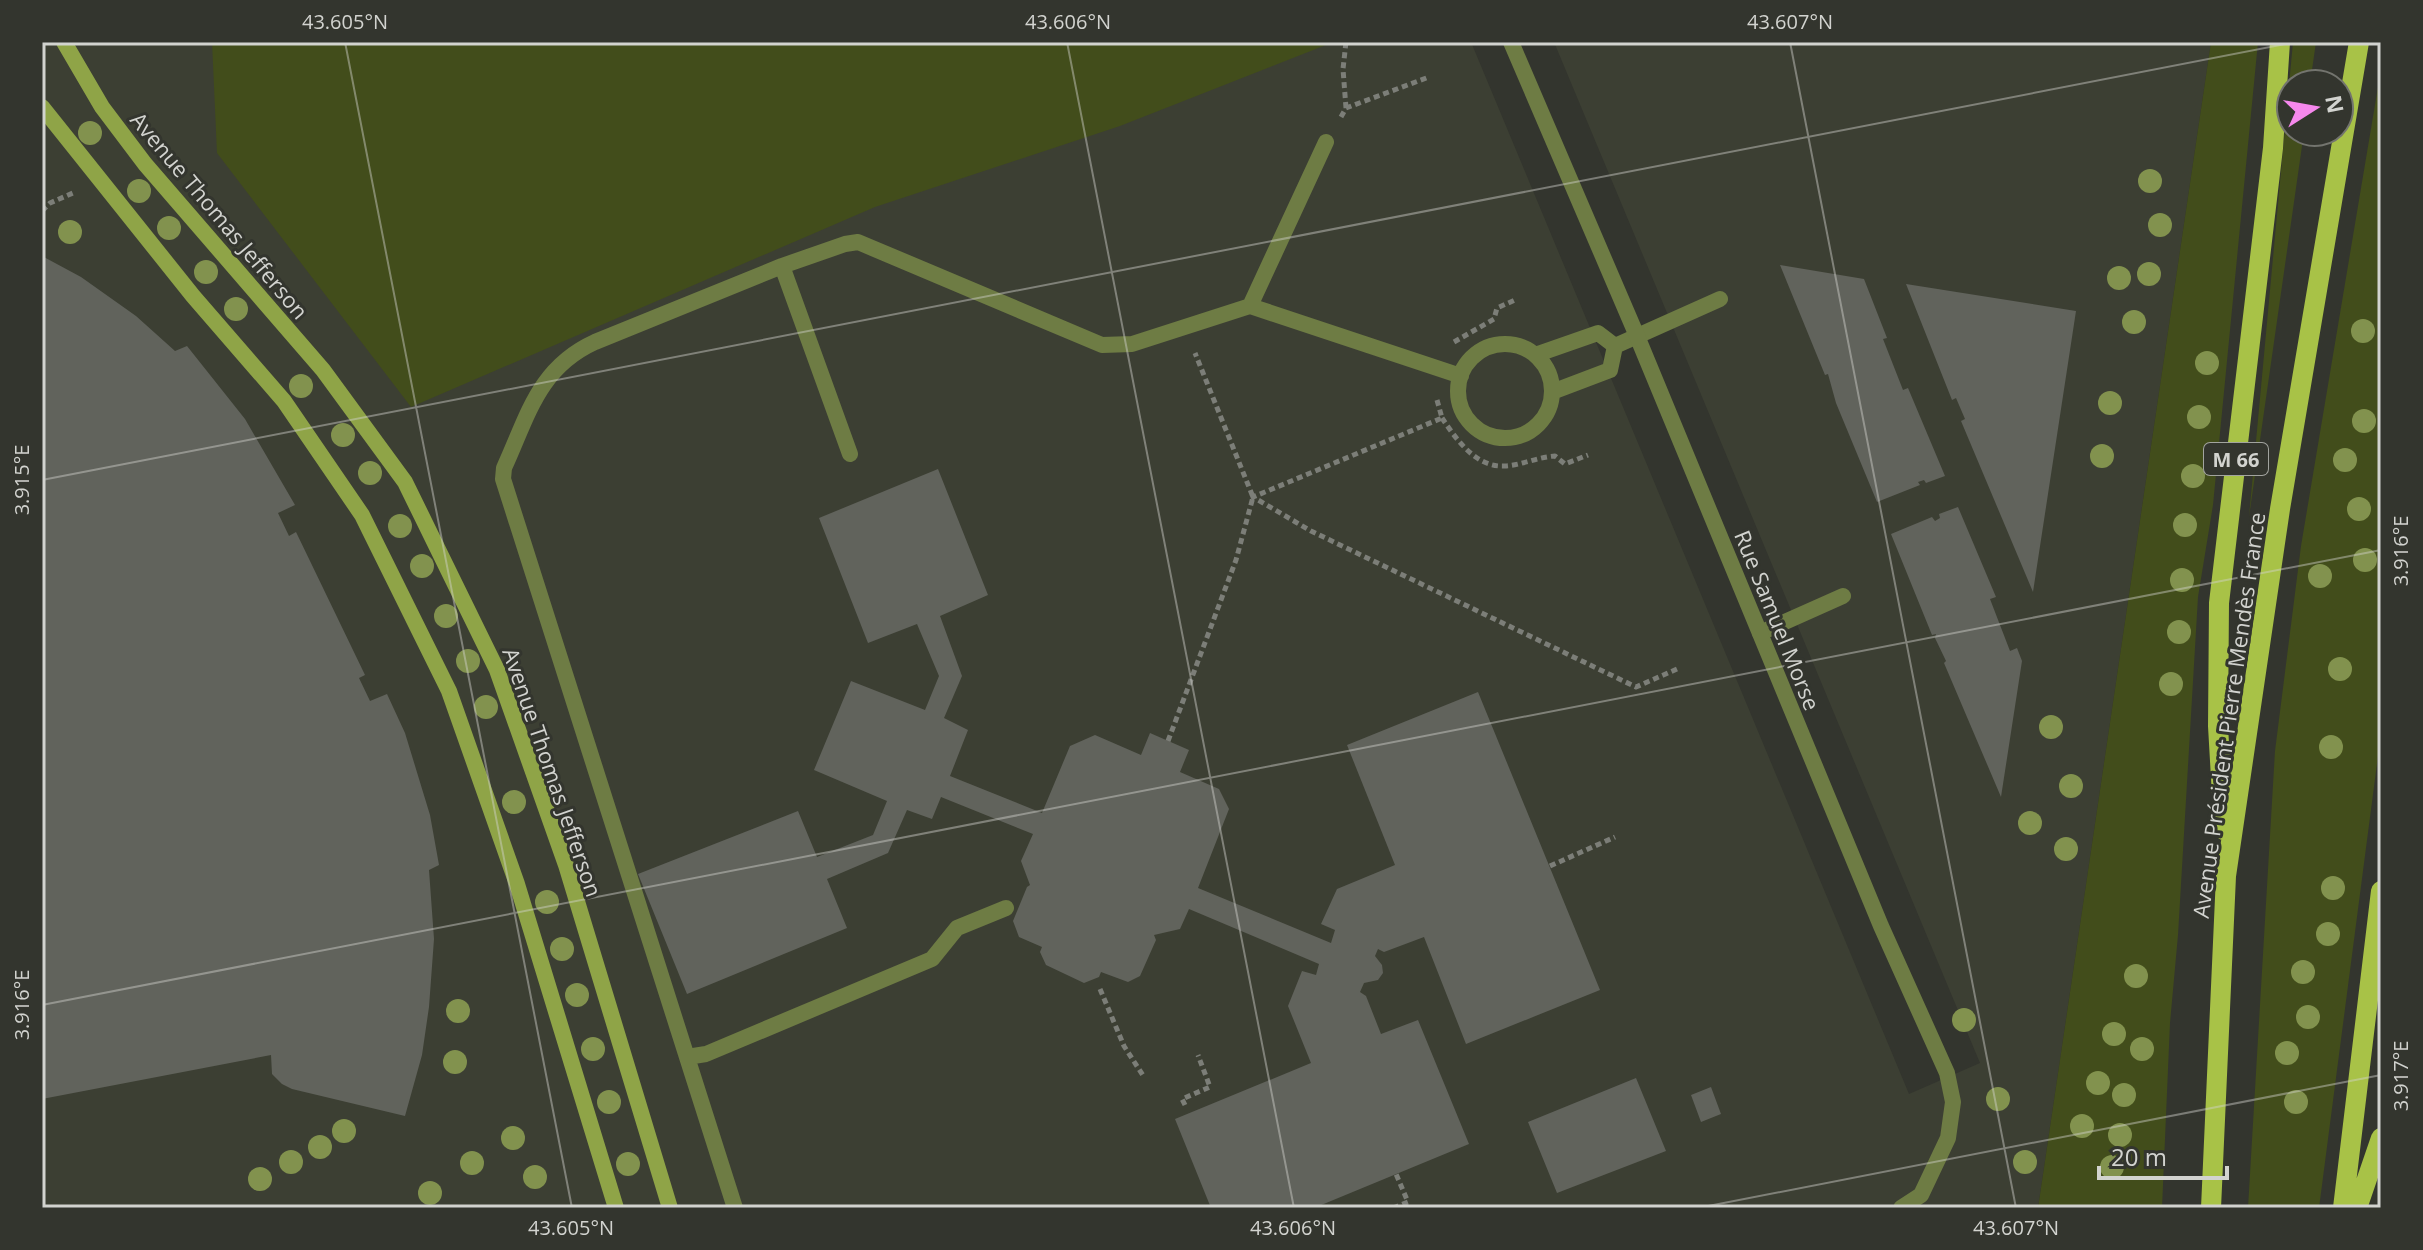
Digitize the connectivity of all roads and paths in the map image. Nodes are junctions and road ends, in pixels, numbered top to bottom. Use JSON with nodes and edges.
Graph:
{"nodes":[{"id":1,"x":64,"y":42,"type":"edge"},
{"id":2,"x":1346,"y":42,"type":"edge"},
{"id":3,"x":2280,"y":42,"type":"edge"},
{"id":4,"x":2359,"y":42,"type":"edge"},
{"id":5,"x":1515,"y":43,"type":"edge"},
{"id":6,"x":1429,"y":77,"type":"dead end"},
{"id":7,"x":42,"y":107,"type":"edge"},
{"id":8,"x":1346,"y":108,"type":"junction"},
{"id":9,"x":1326,"y":142,"type":"joint"},
{"id":10,"x":782,"y":266,"type":"junction"},
{"id":11,"x":1720,"y":299,"type":"dead end"},
{"id":12,"x":1515,"y":300,"type":"dead end"},
{"id":13,"x":1250,"y":306,"type":"junction"},
{"id":14,"x":1184,"y":326,"type":"junction"},
{"id":15,"x":1637,"y":336,"type":"junction"},
{"id":16,"x":1615,"y":346,"type":"junction"},
{"id":17,"x":1535,"y":355,"type":"junction"},
{"id":18,"x":1434,"y":367,"type":"junction"},
{"id":19,"x":1461,"y":376,"type":"junction"},
{"id":20,"x":1552,"y":392,"type":"junction"},
{"id":21,"x":1442,"y":418,"type":"junction"},
{"id":22,"x":850,"y":454,"type":"dead end"},
{"id":23,"x":1588,"y":455,"type":"dead end"},
{"id":24,"x":1253,"y":497,"type":"junction"},
{"id":25,"x":1843,"y":596,"type":"dead end"},
{"id":26,"x":1760,"y":633,"type":"junction"},
{"id":27,"x":1677,"y":669,"type":"dead end"},
{"id":28,"x":1168,"y":741,"type":"dead end"},
{"id":29,"x":1615,"y":837,"type":"dead end"},
{"id":30,"x":1550,"y":866,"type":"dead end"},
{"id":31,"x":2226,"y":876,"type":"junction"},
{"id":32,"x":2381,"y":891,"type":"edge"},
{"id":33,"x":1006,"y":908,"type":"dead end"},
{"id":34,"x":1100,"y":989,"type":"dead end"},
{"id":35,"x":1198,"y":1055,"type":"dead end"},
{"id":36,"x":687,"y":1057,"type":"junction"},
{"id":37,"x":1144,"y":1077,"type":"dead end"},
{"id":38,"x":1185,"y":1105,"type":"dead end"},
{"id":39,"x":2381,"y":1138,"type":"edge"},
{"id":40,"x":1396,"y":1174,"type":"dead end"},
{"id":41,"x":616,"y":1208,"type":"edge"},
{"id":42,"x":670,"y":1208,"type":"edge"},
{"id":43,"x":735,"y":1208,"type":"edge"},
{"id":44,"x":1393,"y":1208,"type":"edge"},
{"id":45,"x":1901,"y":1208,"type":"edge"},
{"id":46,"x":2211,"y":1208,"type":"edge"},
{"id":47,"x":2343,"y":1208,"type":"edge"},
{"id":48,"x":2357,"y":1208,"type":"edge"}],
"edges":[{"from":1,"to":42,"type":"street","name":"Avenue Thomas Jefferson"},
{"from":2,"to":8,"type":"path"},
{"from":3,"to":31,"type":"main road","number":"M 66"},
{"from":4,"to":31,"type":"main road","name":"Avenue Président Pierre Mendès France","number":"M 66"},
{"from":5,"to":15,"type":"street","name":"Rue Samuel Morse"},
{"from":6,"to":8,"type":"path"},
{"from":7,"to":41,"type":"street"},
{"from":8,"to":9,"type":"path"},
{"from":9,"to":13,"type":"street"},
{"from":10,"to":14,"type":"street"},
{"from":10,"to":22,"type":"street"},
{"from":10,"to":36,"type":"street"},
{"from":11,"to":15,"type":"street"},
{"from":12,"to":18,"type":"path"},
{"from":13,"to":14,"type":"street"},
{"from":13,"to":18,"type":"street"},
{"from":14,"to":24,"type":"path"},
{"from":15,"to":16,"type":"street"},
{"from":15,"to":26,"type":"street","name":"Rue Samuel Morse"},
{"from":16,"to":17,"type":"street"},
{"from":16,"to":20,"type":"street"},
{"from":17,"to":19,"type":"street"},
{"from":17,"to":20,"type":"street"},
{"from":18,"to":19,"type":"street"},
{"from":18,"to":21,"type":"path"},
{"from":19,"to":20,"type":"street"},
{"from":21,"to":23,"type":"path"},
{"from":21,"to":24,"type":"path"},
{"from":24,"to":27,"type":"path"},
{"from":24,"to":28,"type":"path"},
{"from":25,"to":26,"type":"street"},
{"from":26,"to":45,"type":"street","name":"Rue Samuel Morse"},
{"from":29,"to":30,"type":"path"},
{"from":31,"to":46,"type":"main road","name":"Avenue Président Pierre Mendès France","number":"M 66"},
{"from":32,"to":47,"type":"main road"},
{"from":33,"to":36,"type":"street"},
{"from":34,"to":37,"type":"path"},
{"from":35,"to":38,"type":"path"},
{"from":36,"to":43,"type":"street"},
{"from":39,"to":48,"type":"main road"},
{"from":40,"to":44,"type":"path"}]}
